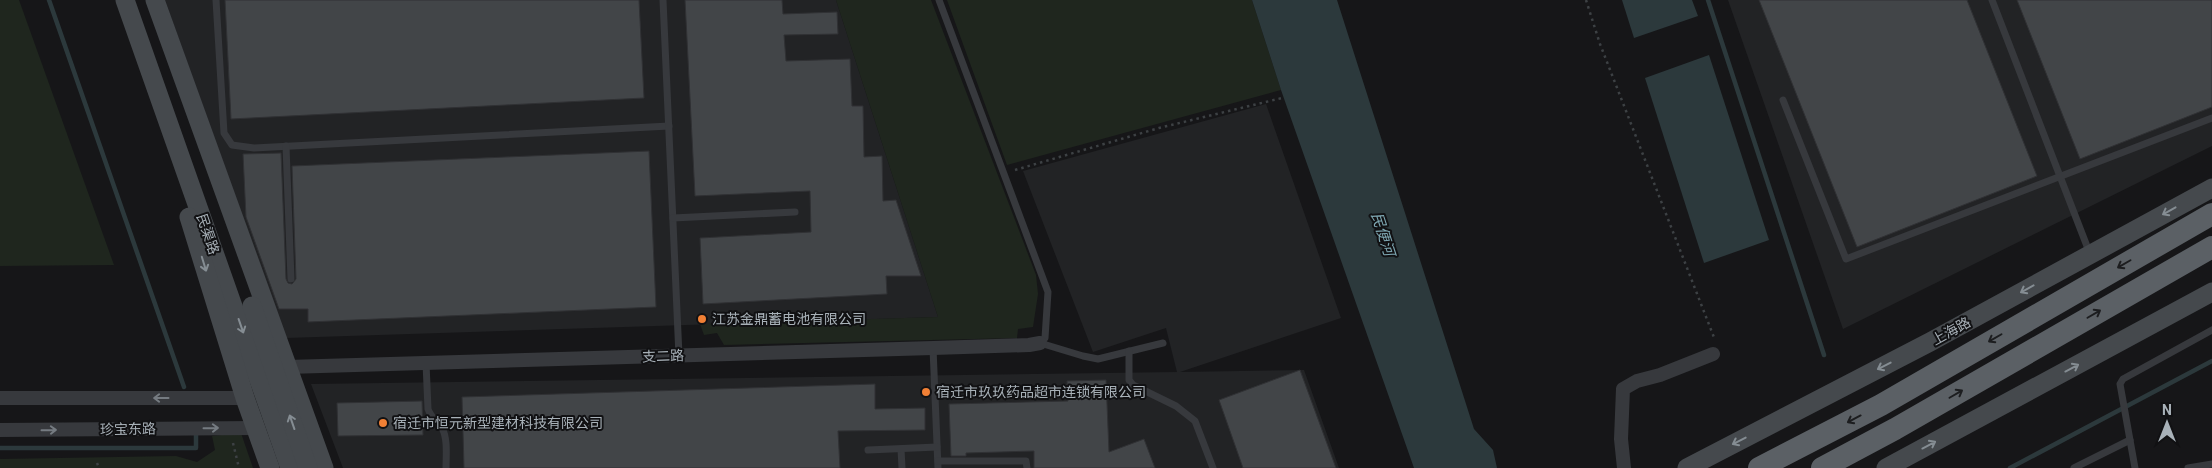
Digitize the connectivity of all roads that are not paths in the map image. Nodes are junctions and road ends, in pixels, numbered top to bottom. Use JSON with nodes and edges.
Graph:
{"nodes":[{"id":1,"x":124,"y":0,"type":"edge"},
{"id":2,"x":154,"y":0,"type":"edge"},
{"id":3,"x":216,"y":0,"type":"edge"},
{"id":4,"x":663,"y":0,"type":"edge"},
{"id":5,"x":939,"y":0,"type":"edge"},
{"id":6,"x":1992,"y":0,"type":"edge"},
{"id":7,"x":1783,"y":100,"type":"dead end"},
{"id":8,"x":2212,"y":118,"type":"edge"},
{"id":9,"x":669,"y":126,"type":"junction"},
{"id":10,"x":286,"y":146,"type":"junction"},
{"id":11,"x":2061,"y":176,"type":"junction"},
{"id":12,"x":2212,"y":188,"type":"edge"},
{"id":13,"x":795,"y":212,"type":"dead end"},
{"id":14,"x":2212,"y":214,"type":"edge"},
{"id":15,"x":673,"y":218,"type":"junction"},
{"id":16,"x":2212,"y":247,"type":"edge"},
{"id":17,"x":2090,"y":254,"type":"junction"},
{"id":18,"x":291,"y":279,"type":"dead end"},
{"id":19,"x":2212,"y":292,"type":"edge"},
{"id":20,"x":2212,"y":330,"type":"edge"},
{"id":21,"x":1040,"y":343,"type":"junction"},
{"id":22,"x":1162,"y":343,"type":"dead end"},
{"id":23,"x":257,"y":346,"type":"junction"},
{"id":24,"x":933,"y":348,"type":"junction"},
{"id":25,"x":1129,"y":351,"type":"junction"},
{"id":26,"x":1713,"y":354,"type":"road end"},
{"id":27,"x":679,"y":356,"type":"junction"},
{"id":28,"x":426,"y":363,"type":"junction"},
{"id":29,"x":287,"y":366,"type":"junction"},
{"id":30,"x":0,"y":398,"type":"edge"},
{"id":31,"x":244,"y":398,"type":"junction"},
{"id":32,"x":255,"y":428,"type":"junction"},
{"id":33,"x":0,"y":430,"type":"edge"},
{"id":34,"x":2130,"y":440,"type":"junction"},
{"id":35,"x":937,"y":447,"type":"junction"},
{"id":36,"x":901,"y":449,"type":"junction"},
{"id":37,"x":868,"y":450,"type":"dead end"},
{"id":38,"x":938,"y":464,"type":"edge"},
{"id":39,"x":971,"y":464,"type":"edge"},
{"id":40,"x":2212,"y":464,"type":"edge"},
{"id":41,"x":270,"y":468,"type":"edge"},
{"id":42,"x":290,"y":468,"type":"edge"},
{"id":43,"x":308,"y":468,"type":"edge"},
{"id":44,"x":324,"y":468,"type":"edge"},
{"id":45,"x":446,"y":468,"type":"edge"},
{"id":46,"x":902,"y":468,"type":"edge"},
{"id":47,"x":1026,"y":468,"type":"edge"},
{"id":48,"x":1213,"y":468,"type":"edge"},
{"id":49,"x":1624,"y":468,"type":"edge"},
{"id":50,"x":1687,"y":468,"type":"edge"},
{"id":51,"x":1759,"y":468,"type":"edge"},
{"id":52,"x":1822,"y":468,"type":"edge"},
{"id":53,"x":1886,"y":468,"type":"edge"},
{"id":54,"x":2074,"y":468,"type":"edge"},
{"id":55,"x":2135,"y":468,"type":"edge"},
{"id":56,"x":2188,"y":468,"type":"edge"}],
"edges":[{"from":1,"to":23,"type":"main road","name":"民渠路","one_way":true},
{"from":1,"to":31,"type":"main road","name":"民渠路","one_way":true},
{"from":2,"to":23,"type":"main road","name":"民渠路"},
{"from":2,"to":29,"type":"main road","name":"民渠路"},
{"from":3,"to":10,"type":"lane"},
{"from":4,"to":9,"type":"lane"},
{"from":5,"to":21,"type":"lane"},
{"from":6,"to":11,"type":"lane"},
{"from":7,"to":11,"type":"lane"},
{"from":8,"to":11,"type":"lane"},
{"from":9,"to":10,"type":"lane"},
{"from":9,"to":15,"type":"lane"},
{"from":10,"to":18,"type":"lane"},
{"from":11,"to":17,"type":"lane"},
{"from":12,"to":17,"type":"main road","name":"上海路","one_way":true},
{"from":13,"to":15,"type":"lane"},
{"from":14,"to":51,"type":"highway","name":"上海路","one_way":true},
{"from":15,"to":27,"type":"lane"},
{"from":52,"to":16,"type":"highway","one_way":true},
{"from":17,"to":50,"type":"main road","name":"上海路","one_way":true},
{"from":53,"to":19,"type":"main road","one_way":true},
{"from":20,"to":34,"type":"lane"},
{"from":21,"to":24,"type":"street","name":"支二路"},
{"from":21,"to":25,"type":"lane"},
{"from":22,"to":25,"type":"lane"},
{"from":23,"to":42,"type":"main road","name":"民渠路"},
{"from":43,"to":23,"type":"main road","name":"民渠路","one_way":true},
{"from":24,"to":27,"type":"street","name":"支二路"},
{"from":24,"to":35,"type":"lane"},
{"from":25,"to":48,"type":"lane"},
{"from":26,"to":49,"type":"street"},
{"from":27,"to":28,"type":"street","name":"支二路"},
{"from":28,"to":29,"type":"street","name":"支二路"},
{"from":28,"to":45,"type":"lane"},
{"from":29,"to":44,"type":"main road","name":"民渠路"},
{"from":31,"to":30,"type":"street","one_way":true},
{"from":31,"to":32,"type":"main road","name":"民渠路"},
{"from":33,"to":32,"type":"street","name":"珍宝东路","one_way":true},
{"from":32,"to":41,"type":"main road","name":"民渠路"},
{"from":34,"to":54,"type":"lane"},
{"from":34,"to":55,"type":"lane"},
{"from":35,"to":36,"type":"lane"},
{"from":35,"to":38,"type":"lane"},
{"from":36,"to":37,"type":"lane"},
{"from":36,"to":46,"type":"lane"},
{"from":38,"to":39,"type":"lane"},
{"from":39,"to":47,"type":"lane"},
{"from":40,"to":56,"type":"lane"}]}
